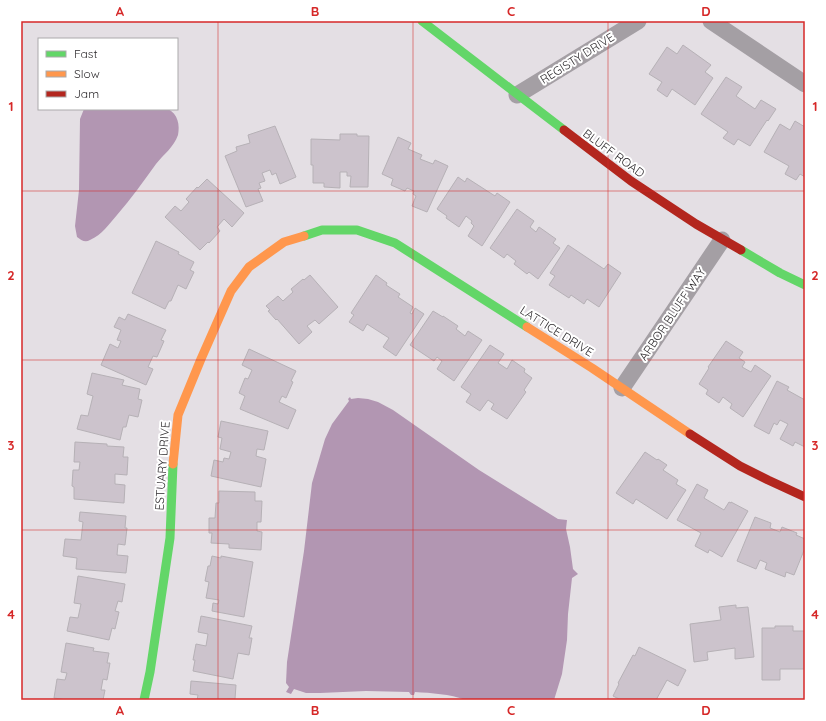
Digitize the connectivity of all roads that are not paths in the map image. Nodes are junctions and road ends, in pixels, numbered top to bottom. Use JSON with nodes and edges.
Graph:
{"nodes":[{"id":1,"x":422,"y":21,"type":"edge"},
{"id":2,"x":638,"y":21,"type":"edge"},
{"id":3,"x":711,"y":21,"type":"edge"},
{"id":4,"x":805,"y":84,"type":"edge"},
{"id":5,"x":517,"y":95,"type":"junction"},
{"id":6,"x":722,"y":240,"type":"junction"},
{"id":7,"x":284,"y":242,"type":"joint"},
{"id":8,"x":805,"y":285,"type":"edge"},
{"id":9,"x":622,"y":388,"type":"junction"},
{"id":10,"x":805,"y":496,"type":"edge"},
{"id":11,"x":144,"y":700,"type":"edge"}],
"edges":[{"from":1,"to":5,"type":"street","name":"BLUFF ROAD"},
{"from":2,"to":5,"type":"street","name":"REGISTY DRIVE"},
{"from":3,"to":4,"type":"street"},
{"from":5,"to":6,"type":"street","name":"BLUFF ROAD"},
{"from":6,"to":8,"type":"street","name":"BLUFF ROAD"},
{"from":6,"to":9,"type":"street","name":"ARBOR BLUFF WAY"},
{"from":7,"to":9,"type":"street","name":"LATTICE DRIVE"},
{"from":7,"to":11,"type":"street","name":"ESTUARY DRIVE"},
{"from":9,"to":10,"type":"street","name":"LATTICE DRIVE"}]}
